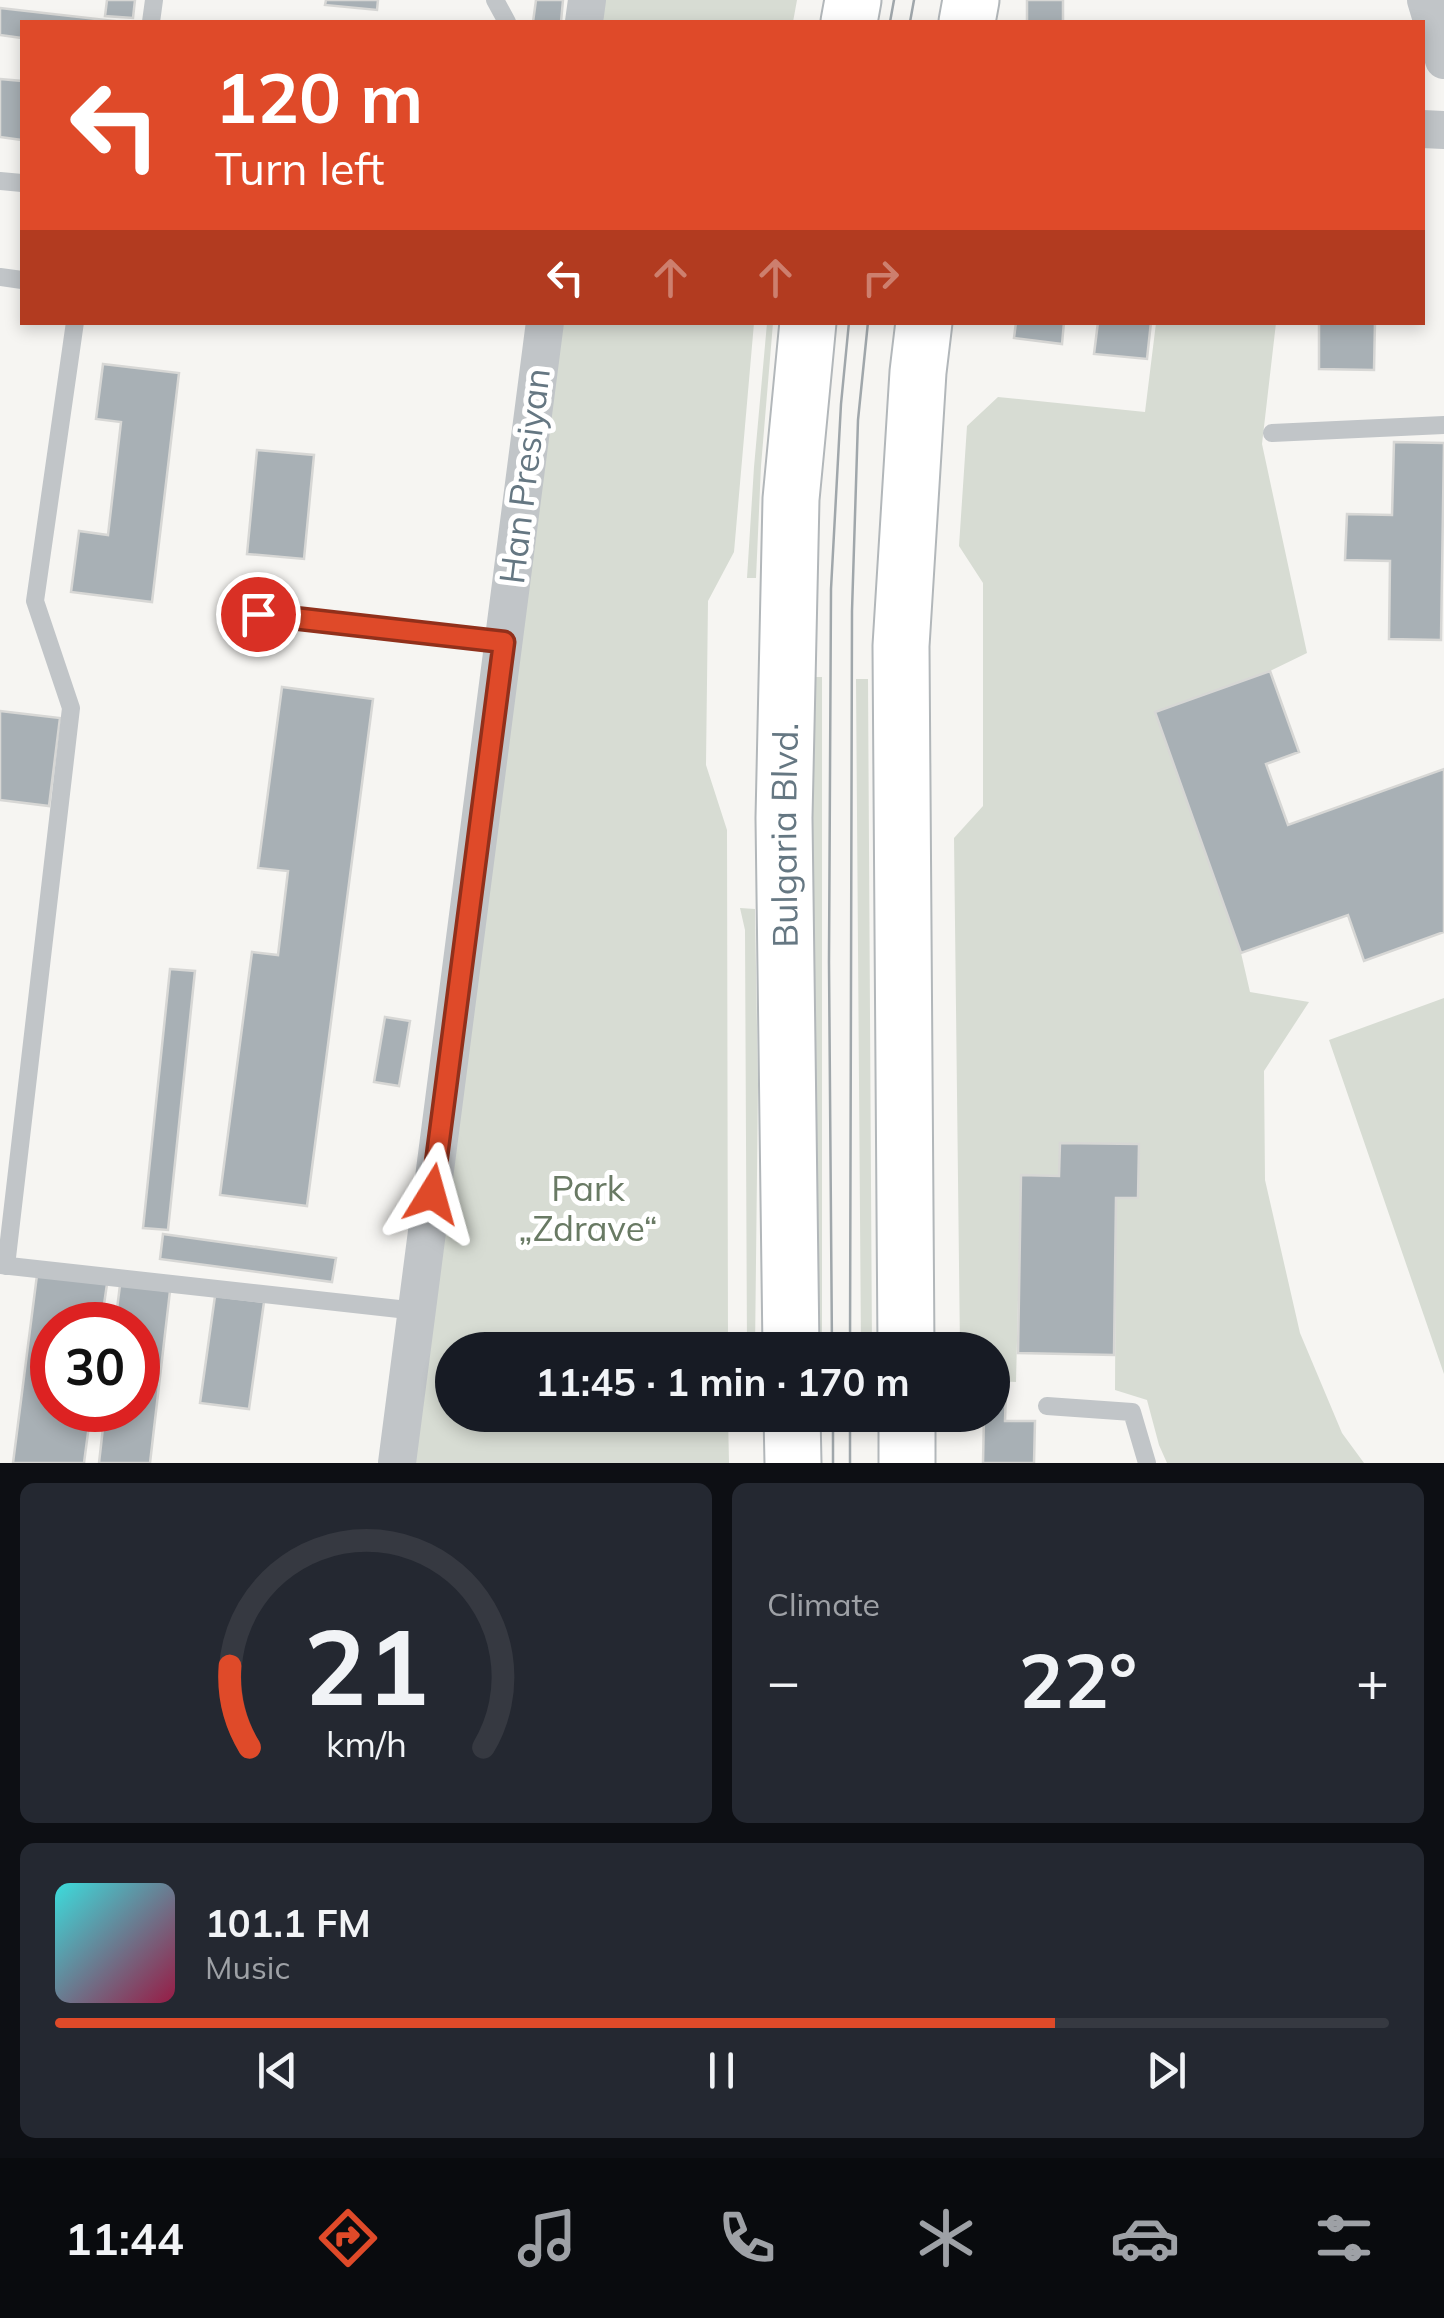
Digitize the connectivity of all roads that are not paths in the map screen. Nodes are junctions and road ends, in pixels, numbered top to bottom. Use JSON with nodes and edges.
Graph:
{"nodes":[{"id":1,"x":1426,"y":0,"type":"edge"},
{"id":2,"x":1444,"y":60,"type":"edge"},
{"id":3,"x":75,"y":325,"type":"edge"},
{"id":4,"x":545,"y":325,"type":"edge"},
{"id":5,"x":808,"y":325,"type":"edge"},
{"id":6,"x":924,"y":325,"type":"edge"},
{"id":7,"x":1444,"y":425,"type":"edge"},
{"id":8,"x":1272,"y":433,"type":"dead end"},
{"id":9,"x":258,"y":614,"type":"dead end"},
{"id":10,"x":504,"y":642,"type":"junction"},
{"id":11,"x":3,"y":1266,"type":"edge"},
{"id":12,"x":417,"y":1312,"type":"junction"},
{"id":13,"x":791,"y":1332,"type":"edge"},
{"id":14,"x":906,"y":1332,"type":"edge"},
{"id":15,"x":1047,"y":1406,"type":"dead end"},
{"id":16,"x":792,"y":1432,"type":"edge"},
{"id":17,"x":906,"y":1432,"type":"edge"},
{"id":18,"x":397,"y":1463,"type":"edge"},
{"id":19,"x":793,"y":1463,"type":"edge"},
{"id":20,"x":907,"y":1463,"type":"edge"},
{"id":21,"x":1147,"y":1463,"type":"edge"}],
"edges":[{"from":1,"to":2,"type":"street"},
{"from":3,"to":11,"type":"lane"},
{"from":4,"to":10,"type":"street","name":"Han Presiyan"},
{"from":5,"to":13,"type":"main road","name":"Bulgaria Blvd."},
{"from":6,"to":14,"type":"main road"},
{"from":7,"to":8,"type":"lane"},
{"from":9,"to":10,"type":"lane"},
{"from":10,"to":12,"type":"street","name":"Han Presiyan"},
{"from":11,"to":12,"type":"lane"},
{"from":12,"to":18,"type":"street","name":"Han Presiyan"},
{"from":15,"to":21,"type":"lane"},
{"from":16,"to":19,"type":"main road"},
{"from":17,"to":20,"type":"main road"}]}
